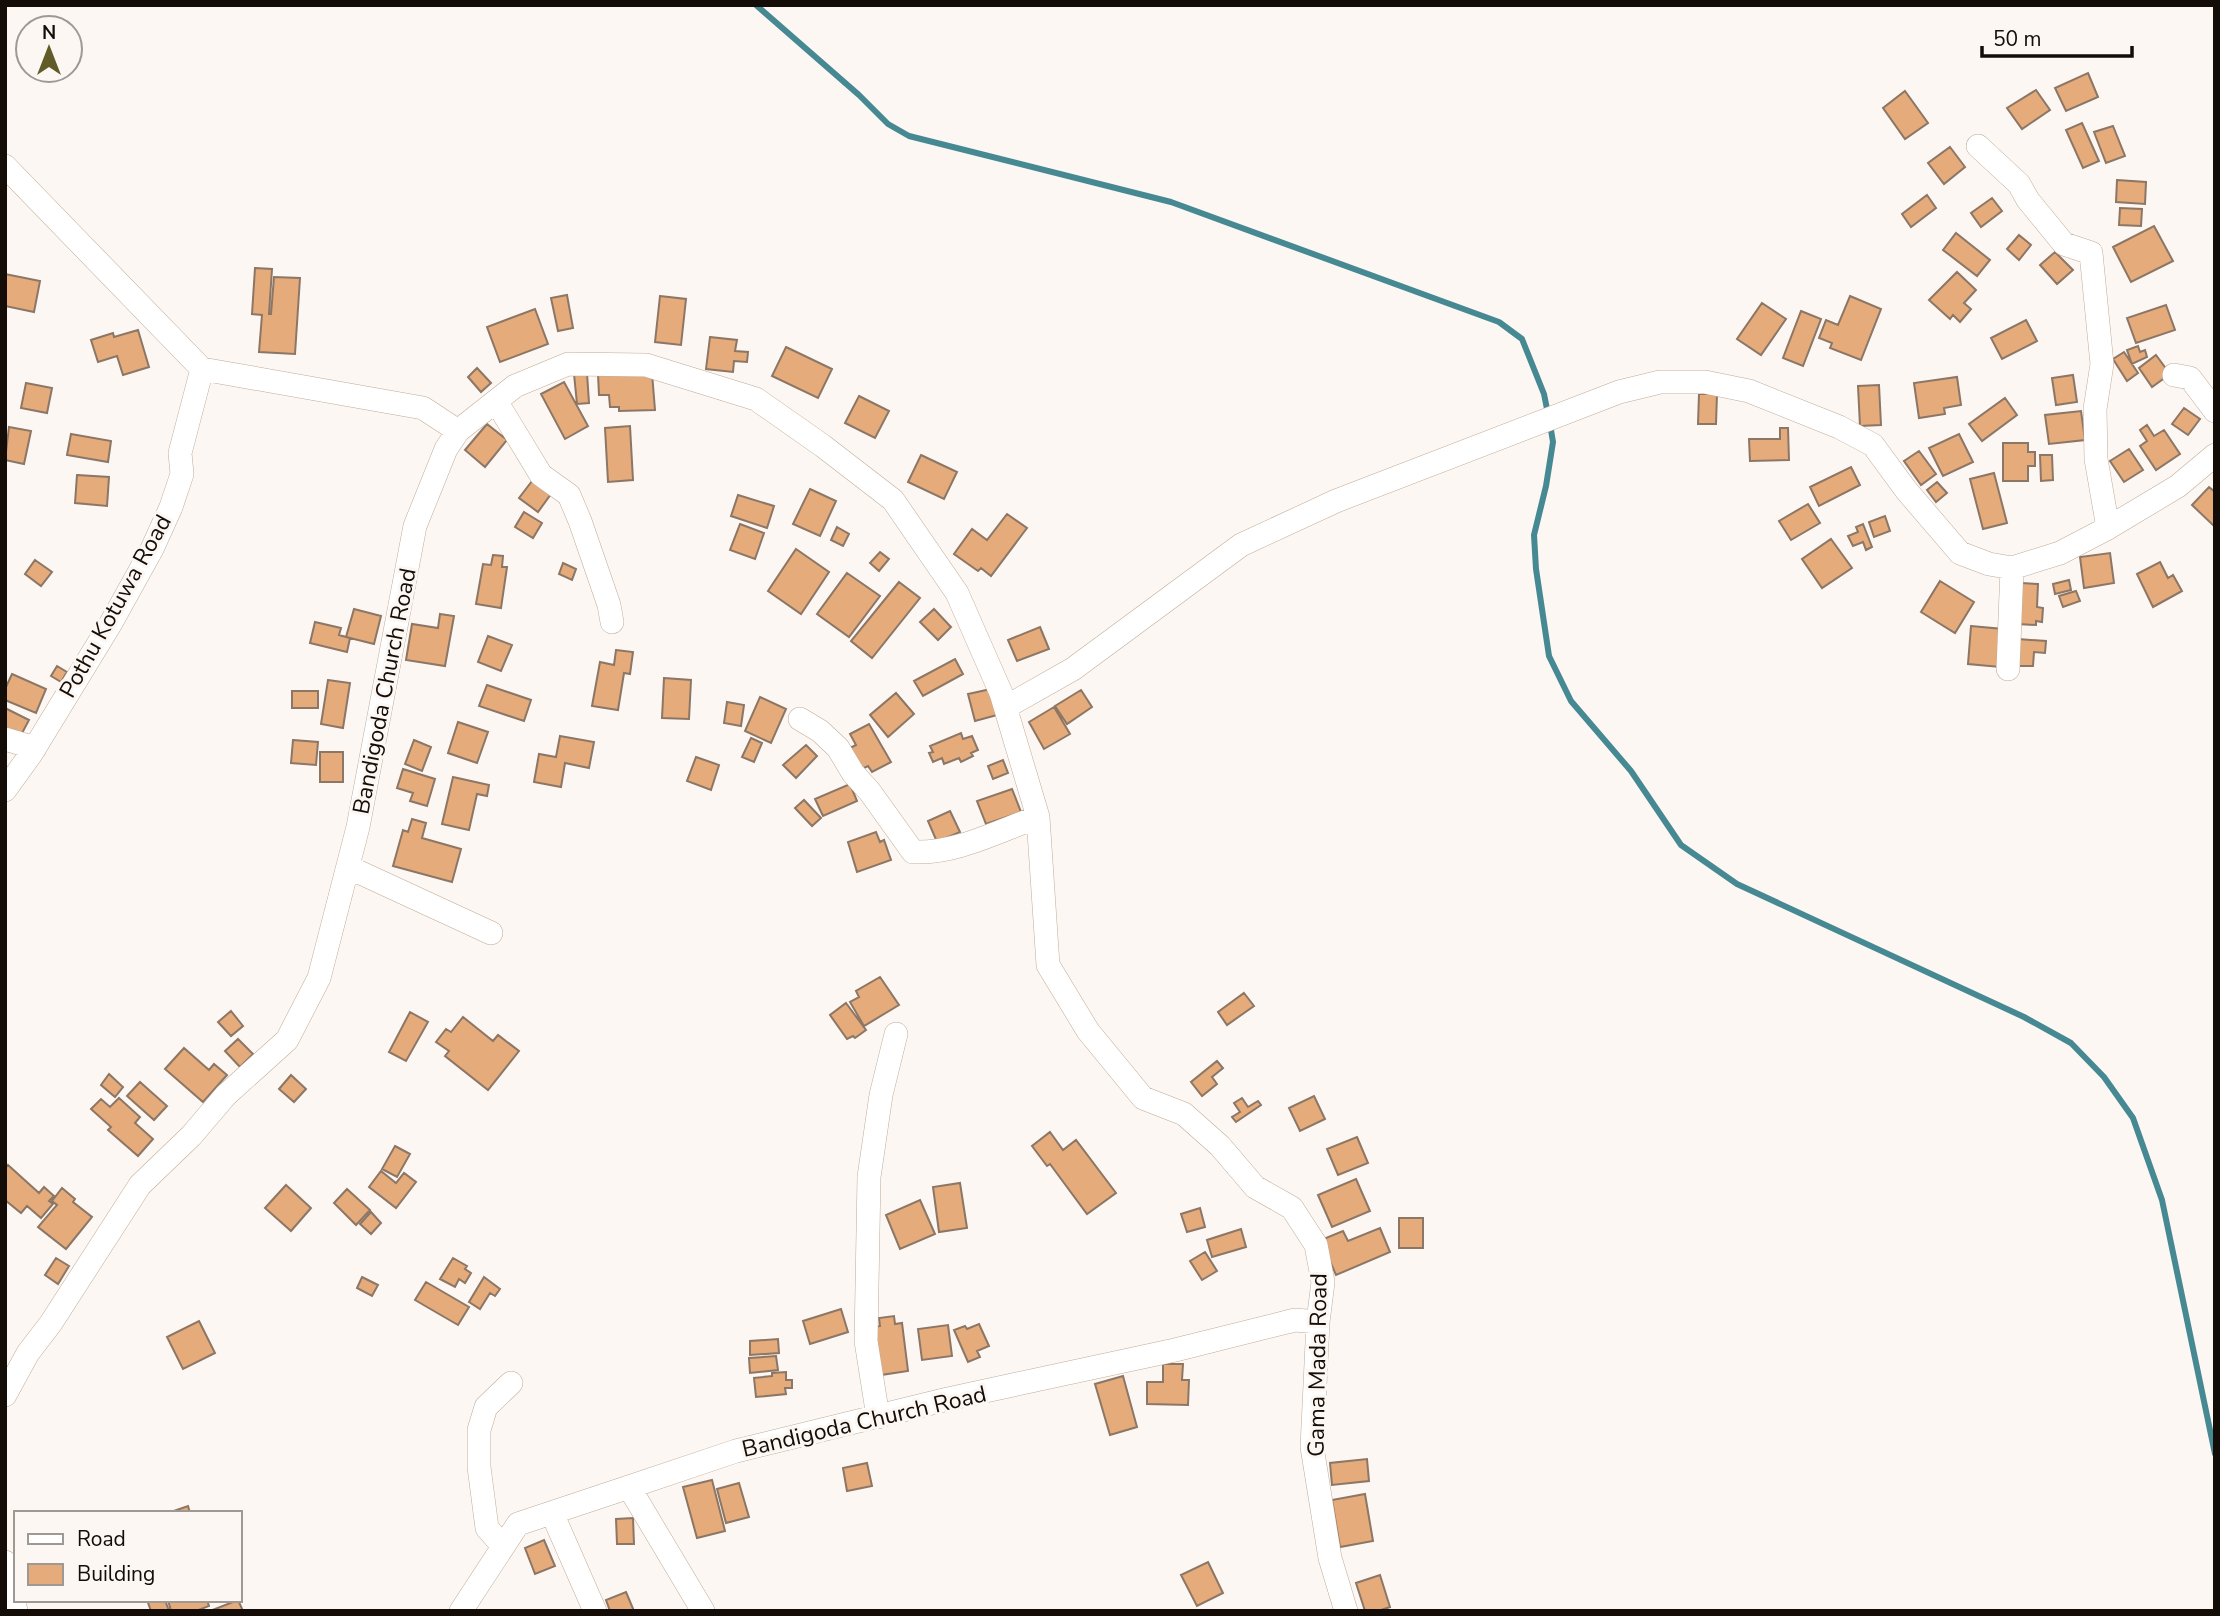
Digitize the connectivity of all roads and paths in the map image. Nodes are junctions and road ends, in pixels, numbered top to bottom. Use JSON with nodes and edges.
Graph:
{"nodes":[{"id":1,"x":1978,"y":146,"type":"dead end"},
{"id":2,"x":5,"y":166,"type":"edge"},
{"id":3,"x":202,"y":369,"type":"junction"},
{"id":4,"x":2174,"y":375,"type":"dead end"},
{"id":5,"x":496,"y":401,"type":"junction"},
{"id":6,"x":2215,"y":411,"type":"edge"},
{"id":7,"x":458,"y":431,"type":"junction"},
{"id":8,"x":2215,"y":455,"type":"edge"},
{"id":9,"x":2108,"y":528,"type":"junction"},
{"id":10,"x":2012,"y":568,"type":"junction"},
{"id":11,"x":612,"y":622,"type":"dead end"},
{"id":12,"x":2008,"y":668,"type":"dead end"},
{"id":13,"x":1006,"y":707,"type":"junction"},
{"id":14,"x":800,"y":719,"type":"dead end"},
{"id":15,"x":5,"y":740,"type":"edge"},
{"id":16,"x":35,"y":748,"type":"junction"},
{"id":17,"x":5,"y":790,"type":"edge"},
{"id":18,"x":1038,"y":817,"type":"junction"},
{"id":19,"x":348,"y":867,"type":"junction"},
{"id":20,"x":491,"y":933,"type":"dead end"},
{"id":21,"x":896,"y":1034,"type":"dead end"},
{"id":22,"x":1318,"y":1322,"type":"junction"},
{"id":23,"x":511,"y":1383,"type":"dead end"},
{"id":24,"x":5,"y":1395,"type":"edge"},
{"id":25,"x":878,"y":1417,"type":"junction"},
{"id":26,"x":629,"y":1487,"type":"junction"},
{"id":27,"x":552,"y":1513,"type":"junction"},
{"id":28,"x":503,"y":1546,"type":"junction"},
{"id":29,"x":5,"y":1562,"type":"edge"},
{"id":30,"x":16,"y":1611,"type":"edge"},
{"id":31,"x":461,"y":1611,"type":"edge"},
{"id":32,"x":595,"y":1611,"type":"edge"},
{"id":33,"x":703,"y":1611,"type":"edge"},
{"id":34,"x":1346,"y":1611,"type":"edge"}],
"edges":[{"from":1,"to":9,"type":"street"},
{"from":2,"to":3,"type":"street"},
{"from":3,"to":7,"type":"street"},
{"from":3,"to":16,"type":"street","name":"Pothu Kotuwa Road"},
{"from":4,"to":6,"type":"street"},
{"from":5,"to":7,"type":"street","name":"Gama Mada Road"},
{"from":5,"to":11,"type":"street"},
{"from":5,"to":13,"type":"street","name":"Gama Mada Road"},
{"from":7,"to":19,"type":"street","name":"Bandigoda Church Road"},
{"from":8,"to":9,"type":"street"},
{"from":9,"to":10,"type":"street"},
{"from":10,"to":12,"type":"street"},
{"from":10,"to":13,"type":"street"},
{"from":13,"to":18,"type":"street","name":"Gama Mada Road"},
{"from":14,"to":18,"type":"street"},
{"from":15,"to":16,"type":"street"},
{"from":16,"to":17,"type":"street","name":"Pothu Kotuwa Road"},
{"from":18,"to":22,"type":"street","name":"Gama Mada Road"},
{"from":19,"to":20,"type":"street"},
{"from":19,"to":24,"type":"street","name":"Bandigoda Church Road"},
{"from":21,"to":25,"type":"street"},
{"from":22,"to":25,"type":"street","name":"Bandigoda Church Road"},
{"from":22,"to":34,"type":"street","name":"Gama Mada Road"},
{"from":23,"to":28,"type":"street"},
{"from":25,"to":26,"type":"street","name":"Bandigoda Church Road"},
{"from":26,"to":27,"type":"street","name":"Bandigoda Church Road"},
{"from":26,"to":33,"type":"street"},
{"from":27,"to":28,"type":"street","name":"Bandigoda Church Road"},
{"from":27,"to":32,"type":"street"},
{"from":28,"to":31,"type":"street","name":"Bandigoda Church Road"},
{"from":29,"to":30,"type":"street"}]}
